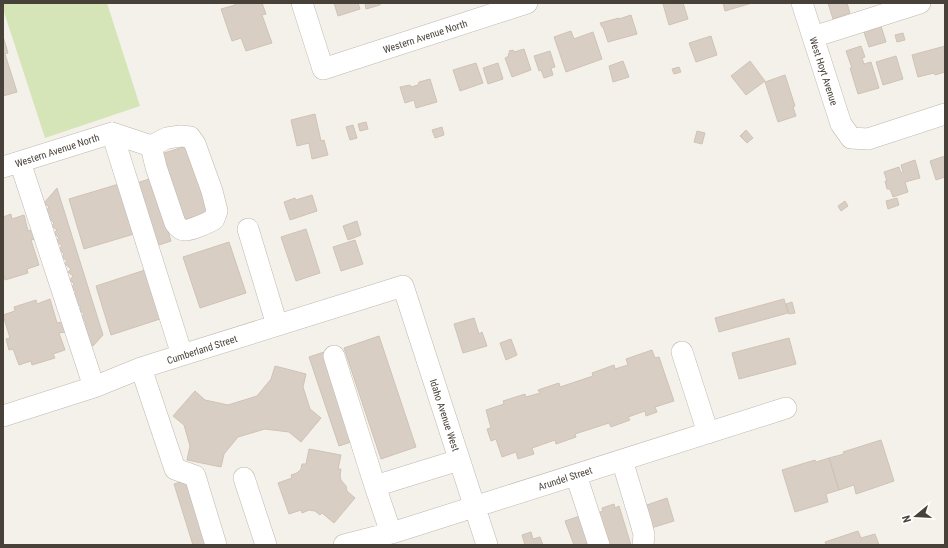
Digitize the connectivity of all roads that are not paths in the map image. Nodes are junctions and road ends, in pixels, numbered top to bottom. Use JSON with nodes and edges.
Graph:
{"nodes":[{"id":1,"x":302,"y":3,"type":"edge"},
{"id":2,"x":528,"y":3,"type":"edge"},
{"id":3,"x":802,"y":3,"type":"edge"},
{"id":4,"x":920,"y":3,"type":"edge"},
{"id":5,"x":813,"y":37,"type":"junction"},
{"id":6,"x":945,"y":114,"type":"edge"},
{"id":7,"x":112,"y":133,"type":"junction"},
{"id":8,"x":151,"y":146,"type":"dead end"},
{"id":9,"x":12,"y":165,"type":"edge"},
{"id":10,"x":248,"y":229,"type":"dead end"},
{"id":11,"x":403,"y":286,"type":"joint"},
{"id":12,"x":277,"y":325,"type":"junction"},
{"id":13,"x":682,"y":352,"type":"dead end"},
{"id":14,"x":182,"y":355,"type":"junction"},
{"id":15,"x":334,"y":356,"type":"dead end"},
{"id":16,"x":141,"y":368,"type":"junction"},
{"id":17,"x":94,"y":387,"type":"junction"},
{"id":18,"x":786,"y":408,"type":"dead end"},
{"id":19,"x":3,"y":416,"type":"edge"},
{"id":20,"x":708,"y":433,"type":"junction"},
{"id":21,"x":459,"y":460,"type":"junction"},
{"id":22,"x":622,"y":460,"type":"junction"},
{"id":23,"x":576,"y":475,"type":"junction"},
{"id":24,"x":244,"y":478,"type":"dead end"},
{"id":25,"x":375,"y":486,"type":"junction"},
{"id":26,"x":474,"y":507,"type":"junction"},
{"id":27,"x":395,"y":537,"type":"edge"},
{"id":28,"x":216,"y":545,"type":"edge"},
{"id":29,"x":266,"y":545,"type":"edge"},
{"id":30,"x":344,"y":545,"type":"edge"},
{"id":31,"x":486,"y":545,"type":"edge"},
{"id":32,"x":598,"y":545,"type":"edge"},
{"id":33,"x":643,"y":545,"type":"edge"}],
"edges":[{"from":1,"to":2,"type":"street","name":"Western Avenue North"},
{"from":3,"to":5,"type":"street","name":"West Hoyt Avenue"},
{"from":4,"to":5,"type":"street"},
{"from":5,"to":6,"type":"street","name":"West Hoyt Avenue"},
{"from":7,"to":8,"type":"street"},
{"from":7,"to":9,"type":"street","name":"Western Avenue North"},
{"from":7,"to":14,"type":"street"},
{"from":9,"to":17,"type":"street"},
{"from":10,"to":12,"type":"street"},
{"from":11,"to":12,"type":"street","name":"Cumberland Street"},
{"from":11,"to":21,"type":"street","name":"Idaho Avenue West"},
{"from":12,"to":14,"type":"street","name":"Cumberland Street"},
{"from":13,"to":20,"type":"street"},
{"from":14,"to":16,"type":"street","name":"Cumberland Street"},
{"from":15,"to":25,"type":"street"},
{"from":16,"to":17,"type":"street","name":"Cumberland Street"},
{"from":16,"to":28,"type":"street"},
{"from":17,"to":19,"type":"street","name":"Cumberland Street"},
{"from":18,"to":20,"type":"street","name":"Arundel Street"},
{"from":20,"to":22,"type":"street","name":"Arundel Street"},
{"from":21,"to":25,"type":"street"},
{"from":21,"to":26,"type":"street","name":"Idaho Avenue West"},
{"from":22,"to":23,"type":"street","name":"Arundel Street"},
{"from":22,"to":33,"type":"street"},
{"from":23,"to":26,"type":"street","name":"Arundel Street"},
{"from":23,"to":32,"type":"street"},
{"from":24,"to":29,"type":"street"},
{"from":25,"to":27,"type":"street"},
{"from":26,"to":27,"type":"street","name":"Arundel Street"},
{"from":26,"to":31,"type":"street","name":"Idaho Avenue West"},
{"from":27,"to":30,"type":"street","name":"Arundel Street"}]}
